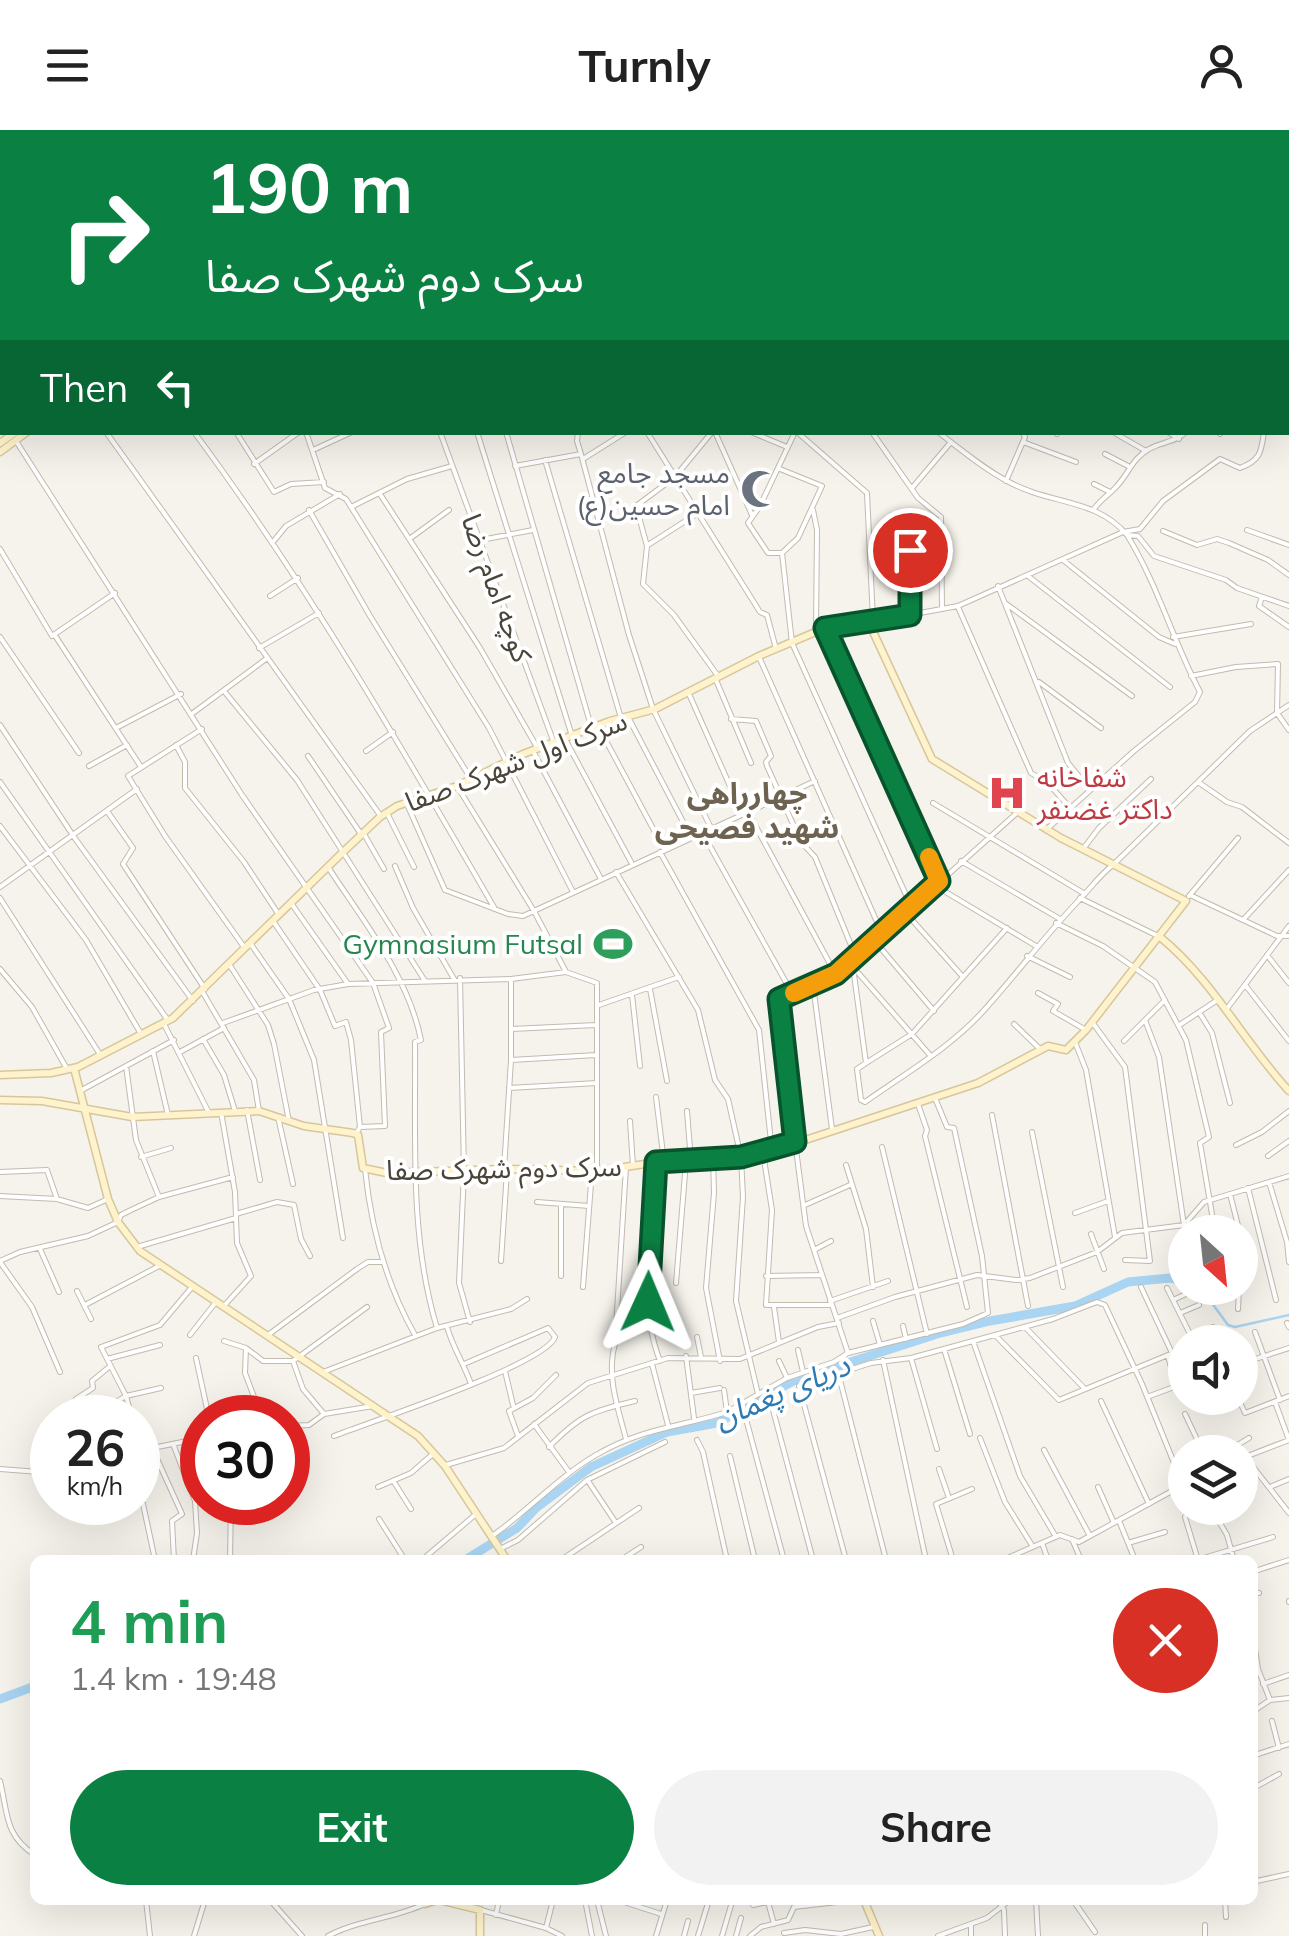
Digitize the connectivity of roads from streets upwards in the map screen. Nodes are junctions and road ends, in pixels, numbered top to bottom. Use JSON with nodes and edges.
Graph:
{"nodes":[{"id":1,"x":108,"y":435,"type":"edge"},
{"id":2,"x":196,"y":435,"type":"edge"},
{"id":3,"x":238,"y":435,"type":"edge"},
{"id":4,"x":295,"y":435,"type":"edge"},
{"id":5,"x":307,"y":435,"type":"edge"},
{"id":6,"x":346,"y":435,"type":"edge"},
{"id":7,"x":441,"y":435,"type":"edge"},
{"id":8,"x":477,"y":435,"type":"edge"},
{"id":9,"x":507,"y":435,"type":"edge"},
{"id":10,"x":578,"y":435,"type":"edge"},
{"id":11,"x":621,"y":435,"type":"edge"},
{"id":12,"x":649,"y":435,"type":"edge"},
{"id":13,"x":710,"y":435,"type":"edge"},
{"id":14,"x":714,"y":435,"type":"edge"},
{"id":15,"x":759,"y":435,"type":"edge"},
{"id":16,"x":794,"y":435,"type":"edge"},
{"id":17,"x":799,"y":435,"type":"edge"},
{"id":18,"x":874,"y":435,"type":"edge"},
{"id":19,"x":942,"y":435,"type":"edge"},
{"id":20,"x":1024,"y":435,"type":"edge"},
{"id":21,"x":1118,"y":435,"type":"edge"},
{"id":22,"x":1173,"y":435,"type":"edge"},
{"id":23,"x":1183,"y":435,"type":"edge"},
{"id":24,"x":1264,"y":435,"type":"edge"},
{"id":25,"x":16,"y":437,"type":"edge"},
{"id":26,"x":1179,"y":439,"type":"junction"},
{"id":27,"x":950,"y":442,"type":"junction"},
{"id":28,"x":1022,"y":442,"type":"junction"},
{"id":29,"x":0,"y":443,"type":"edge"},
{"id":30,"x":787,"y":446,"type":"junction"},
{"id":31,"x":313,"y":450,"type":"junction"},
{"id":32,"x":1146,"y":451,"type":"junction"},
{"id":33,"x":0,"y":452,"type":"edge"},
{"id":34,"x":1105,"y":454,"type":"dead end"},
{"id":35,"x":582,"y":457,"type":"junction"},
{"id":36,"x":545,"y":460,"type":"junction"},
{"id":37,"x":1076,"y":462,"type":"dead end"},
{"id":38,"x":254,"y":464,"type":"junction"},
{"id":39,"x":452,"y":466,"type":"junction"},
{"id":40,"x":515,"y":466,"type":"junction"},
{"id":41,"x":1128,"y":466,"type":"junction"},
{"id":42,"x":779,"y":468,"type":"junction"},
{"id":43,"x":675,"y":476,"type":"junction"},
{"id":44,"x":1006,"y":481,"type":"junction"},
{"id":45,"x":324,"y":482,"type":"junction"},
{"id":46,"x":1094,"y":484,"type":"dead end"},
{"id":47,"x":912,"y":488,"type":"junction"},
{"id":48,"x":1110,"y":492,"type":"junction"},
{"id":49,"x":340,"y":494,"type":"junction"},
{"id":50,"x":380,"y":494,"type":"junction"},
{"id":51,"x":350,"y":507,"type":"junction"},
{"id":52,"x":1094,"y":509,"type":"junction"},
{"id":53,"x":309,"y":510,"type":"junction"},
{"id":54,"x":448,"y":510,"type":"dead end"},
{"id":55,"x":813,"y":510,"type":"junction"},
{"id":56,"x":698,"y":513,"type":"junction"},
{"id":57,"x":752,"y":517,"type":"junction"},
{"id":58,"x":910,"y":517,"type":"dead end"},
{"id":59,"x":533,"y":530,"type":"junction"},
{"id":60,"x":1247,"y":530,"type":"dead end"},
{"id":61,"x":1163,"y":531,"type":"dead end"},
{"id":62,"x":510,"y":534,"type":"junction"},
{"id":63,"x":1125,"y":534,"type":"junction"},
{"id":64,"x":411,"y":538,"type":"junction"},
{"id":65,"x":481,"y":540,"type":"junction"},
{"id":66,"x":273,"y":542,"type":"junction"},
{"id":67,"x":1289,"y":544,"type":"edge"},
{"id":68,"x":647,"y":546,"type":"junction"},
{"id":69,"x":0,"y":549,"type":"edge"},
{"id":70,"x":782,"y":553,"type":"junction"},
{"id":71,"x":1062,"y":558,"type":"junction"},
{"id":72,"x":1289,"y":558,"type":"edge"},
{"id":73,"x":1284,"y":570,"type":"junction"},
{"id":74,"x":1026,"y":574,"type":"junction"},
{"id":75,"x":1289,"y":575,"type":"edge"},
{"id":76,"x":298,"y":578,"type":"junction"},
{"id":77,"x":998,"y":586,"type":"junction"},
{"id":78,"x":115,"y":594,"type":"junction"},
{"id":79,"x":270,"y":596,"type":"dead end"},
{"id":80,"x":1262,"y":596,"type":"junction"},
{"id":81,"x":1005,"y":604,"type":"junction"},
{"id":82,"x":958,"y":606,"type":"junction"},
{"id":83,"x":1289,"y":606,"type":"edge"},
{"id":84,"x":942,"y":609,"type":"junction"},
{"id":85,"x":320,"y":613,"type":"junction"},
{"id":86,"x":910,"y":615,"type":"junction"},
{"id":87,"x":871,"y":622,"type":"junction"},
{"id":88,"x":1251,"y":624,"type":"dead end"},
{"id":89,"x":1289,"y":627,"type":"edge"},
{"id":90,"x":825,"y":628,"type":"junction"},
{"id":91,"x":816,"y":631,"type":"junction"},
{"id":92,"x":55,"y":635,"type":"junction"},
{"id":93,"x":0,"y":637,"type":"edge"},
{"id":94,"x":1174,"y":640,"type":"junction"},
{"id":95,"x":792,"y":643,"type":"junction"},
{"id":96,"x":258,"y":648,"type":"junction"},
{"id":97,"x":776,"y":649,"type":"junction"},
{"id":98,"x":759,"y":656,"type":"junction"},
{"id":99,"x":266,"y":659,"type":"junction"},
{"id":100,"x":1191,"y":676,"type":"junction"},
{"id":101,"x":718,"y":679,"type":"junction"},
{"id":102,"x":1035,"y":679,"type":"junction"},
{"id":103,"x":1170,"y":687,"type":"dead end"},
{"id":104,"x":224,"y":690,"type":"junction"},
{"id":105,"x":689,"y":693,"type":"junction"},
{"id":106,"x":180,"y":694,"type":"junction"},
{"id":107,"x":1132,"y":696,"type":"dead end"},
{"id":108,"x":1289,"y":705,"type":"edge"},
{"id":109,"x":652,"y":709,"type":"junction"},
{"id":110,"x":193,"y":713,"type":"junction"},
{"id":111,"x":1277,"y":713,"type":"junction"},
{"id":112,"x":624,"y":717,"type":"junction"},
{"id":113,"x":731,"y":720,"type":"junction"},
{"id":114,"x":0,"y":725,"type":"edge"},
{"id":115,"x":116,"y":728,"type":"junction"},
{"id":116,"x":595,"y":728,"type":"junction"},
{"id":117,"x":1101,"y":728,"type":"dead end"},
{"id":118,"x":202,"y":729,"type":"junction"},
{"id":119,"x":1289,"y":730,"type":"edge"},
{"id":120,"x":393,"y":732,"type":"junction"},
{"id":121,"x":568,"y":738,"type":"junction"},
{"id":122,"x":554,"y":743,"type":"junction"},
{"id":123,"x":175,"y":744,"type":"junction"},
{"id":124,"x":127,"y":745,"type":"junction"},
{"id":125,"x":535,"y":750,"type":"junction"},
{"id":126,"x":366,"y":751,"type":"dead end"},
{"id":127,"x":79,"y":753,"type":"dead end"},
{"id":128,"x":308,"y":756,"type":"dead end"},
{"id":129,"x":506,"y":762,"type":"junction"},
{"id":130,"x":752,"y":763,"type":"dead end"},
{"id":131,"x":89,"y":766,"type":"dead end"},
{"id":132,"x":141,"y":767,"type":"junction"},
{"id":133,"x":471,"y":779,"type":"junction"},
{"id":134,"x":1151,"y":779,"type":"dead end"},
{"id":135,"x":814,"y":781,"type":"junction"},
{"id":136,"x":0,"y":782,"type":"edge"},
{"id":137,"x":1198,"y":782,"type":"junction"},
{"id":138,"x":457,"y":786,"type":"junction"},
{"id":139,"x":138,"y":789,"type":"junction"},
{"id":140,"x":1090,"y":790,"type":"junction"},
{"id":141,"x":430,"y":794,"type":"junction"},
{"id":142,"x":782,"y":798,"type":"junction"},
{"id":143,"x":406,"y":802,"type":"junction"},
{"id":144,"x":933,"y":802,"type":"dead end"},
{"id":145,"x":1071,"y":808,"type":"junction"},
{"id":146,"x":108,"y":811,"type":"junction"},
{"id":147,"x":1019,"y":811,"type":"junction"},
{"id":148,"x":744,"y":812,"type":"junction"},
{"id":149,"x":384,"y":814,"type":"junction"},
{"id":150,"x":0,"y":826,"type":"edge"},
{"id":151,"x":710,"y":828,"type":"junction"},
{"id":152,"x":1047,"y":829,"type":"junction"},
{"id":153,"x":702,"y":832,"type":"junction"},
{"id":154,"x":362,"y":834,"type":"junction"},
{"id":155,"x":692,"y":836,"type":"junction"},
{"id":156,"x":74,"y":837,"type":"junction"},
{"id":157,"x":989,"y":838,"type":"junction"},
{"id":158,"x":1238,"y":838,"type":"dead end"},
{"id":159,"x":1289,"y":843,"type":"edge"},
{"id":160,"x":1082,"y":849,"type":"junction"},
{"id":161,"x":662,"y":850,"type":"junction"},
{"id":162,"x":50,"y":853,"type":"junction"},
{"id":163,"x":342,"y":853,"type":"junction"},
{"id":164,"x":961,"y":861,"type":"junction"},
{"id":165,"x":632,"y":864,"type":"junction"},
{"id":166,"x":1114,"y":864,"type":"junction"},
{"id":167,"x":395,"y":866,"type":"dead end"},
{"id":168,"x":414,"y":866,"type":"dead end"},
{"id":169,"x":30,"y":867,"type":"junction"},
{"id":170,"x":328,"y":867,"type":"junction"},
{"id":171,"x":384,"y":869,"type":"dead end"},
{"id":172,"x":1289,"y":870,"type":"edge"},
{"id":173,"x":616,"y":872,"type":"junction"},
{"id":174,"x":601,"y":879,"type":"junction"},
{"id":175,"x":937,"y":883,"type":"junction"},
{"id":176,"x":0,"y":887,"type":"edge"},
{"id":177,"x":306,"y":888,"type":"junction"},
{"id":178,"x":573,"y":892,"type":"junction"},
{"id":179,"x":1083,"y":896,"type":"junction"},
{"id":180,"x":1187,"y":897,"type":"junction"},
{"id":181,"x":0,"y":898,"type":"edge"},
{"id":182,"x":291,"y":903,"type":"junction"},
{"id":183,"x":911,"y":906,"type":"junction"},
{"id":184,"x":495,"y":910,"type":"junction"},
{"id":185,"x":534,"y":911,"type":"junction"},
{"id":186,"x":904,"y":911,"type":"junction"},
{"id":187,"x":276,"y":918,"type":"junction"},
{"id":188,"x":1243,"y":920,"type":"junction"},
{"id":189,"x":1058,"y":921,"type":"junction"},
{"id":190,"x":1289,"y":926,"type":"edge"},
{"id":191,"x":1007,"y":928,"type":"junction"},
{"id":192,"x":881,"y":931,"type":"junction"},
{"id":193,"x":1286,"y":935,"type":"edge"},
{"id":194,"x":1160,"y":937,"type":"junction"},
{"id":195,"x":873,"y":939,"type":"junction"},
{"id":196,"x":248,"y":946,"type":"junction"},
{"id":197,"x":1036,"y":946,"type":"junction"},
{"id":198,"x":854,"y":955,"type":"junction"},
{"id":199,"x":1027,"y":956,"type":"junction"},
{"id":200,"x":1268,"y":956,"type":"junction"},
{"id":201,"x":847,"y":962,"type":"junction"},
{"id":202,"x":229,"y":964,"type":"junction"},
{"id":203,"x":1134,"y":967,"type":"junction"},
{"id":204,"x":854,"y":968,"type":"junction"},
{"id":205,"x":0,"y":969,"type":"edge"},
{"id":206,"x":566,"y":972,"type":"junction"},
{"id":207,"x":836,"y":974,"type":"junction"},
{"id":208,"x":1070,"y":976,"type":"dead end"},
{"id":209,"x":680,"y":977,"type":"junction"},
{"id":210,"x":963,"y":977,"type":"junction"},
{"id":211,"x":458,"y":979,"type":"junction"},
{"id":212,"x":512,"y":979,"type":"junction"},
{"id":213,"x":424,"y":981,"type":"junction"},
{"id":214,"x":402,"y":982,"type":"junction"},
{"id":215,"x":373,"y":983,"type":"junction"},
{"id":216,"x":1289,"y":983,"type":"edge"},
{"id":217,"x":348,"y":984,"type":"junction"},
{"id":218,"x":813,"y":985,"type":"junction"},
{"id":219,"x":1245,"y":985,"type":"junction"},
{"id":220,"x":204,"y":990,"type":"junction"},
{"id":221,"x":320,"y":990,"type":"junction"},
{"id":222,"x":650,"y":990,"type":"junction"},
{"id":223,"x":792,"y":993,"type":"junction"},
{"id":224,"x":1038,"y":993,"type":"dead end"},
{"id":225,"x":632,"y":995,"type":"junction"},
{"id":226,"x":289,"y":999,"type":"junction"},
{"id":227,"x":1219,"y":999,"type":"junction"},
{"id":228,"x":1165,"y":1000,"type":"junction"},
{"id":229,"x":193,"y":1001,"type":"junction"},
{"id":230,"x":599,"y":1005,"type":"junction"},
{"id":231,"x":258,"y":1008,"type":"junction"},
{"id":232,"x":1226,"y":1010,"type":"junction"},
{"id":233,"x":934,"y":1011,"type":"junction"},
{"id":234,"x":1199,"y":1012,"type":"junction"},
{"id":235,"x":1144,"y":1020,"type":"junction"},
{"id":236,"x":166,"y":1022,"type":"junction"},
{"id":237,"x":1092,"y":1022,"type":"junction"},
{"id":238,"x":598,"y":1024,"type":"junction"},
{"id":239,"x":1014,"y":1024,"type":"dead end"},
{"id":240,"x":224,"y":1025,"type":"junction"},
{"id":241,"x":1179,"y":1025,"type":"junction"},
{"id":242,"x":511,"y":1029,"type":"junction"},
{"id":243,"x":1086,"y":1030,"type":"junction"},
{"id":244,"x":141,"y":1034,"type":"junction"},
{"id":245,"x":912,"y":1034,"type":"junction"},
{"id":246,"x":203,"y":1039,"type":"junction"},
{"id":247,"x":174,"y":1040,"type":"junction"},
{"id":248,"x":1124,"y":1041,"type":"dead end"},
{"id":249,"x":1289,"y":1041,"type":"edge"},
{"id":250,"x":1074,"y":1042,"type":"junction"},
{"id":251,"x":1041,"y":1050,"type":"junction"},
{"id":252,"x":153,"y":1051,"type":"junction"},
{"id":253,"x":180,"y":1052,"type":"junction"},
{"id":254,"x":597,"y":1055,"type":"junction"},
{"id":255,"x":100,"y":1056,"type":"junction"},
{"id":256,"x":930,"y":1056,"type":"junction"},
{"id":257,"x":511,"y":1060,"type":"junction"},
{"id":258,"x":866,"y":1063,"type":"junction"},
{"id":259,"x":126,"y":1066,"type":"junction"},
{"id":260,"x":640,"y":1066,"type":"dead end"},
{"id":261,"x":70,"y":1069,"type":"junction"},
{"id":262,"x":0,"y":1075,"type":"edge"},
{"id":263,"x":667,"y":1081,"type":"dead end"},
{"id":264,"x":597,"y":1083,"type":"junction"},
{"id":265,"x":509,"y":1088,"type":"junction"},
{"id":266,"x":80,"y":1091,"type":"junction"},
{"id":267,"x":1289,"y":1091,"type":"edge"},
{"id":268,"x":656,"y":1097,"type":"dead end"},
{"id":269,"x":935,"y":1098,"type":"junction"},
{"id":270,"x":0,"y":1100,"type":"edge"},
{"id":271,"x":918,"y":1103,"type":"junction"},
{"id":272,"x":1230,"y":1103,"type":"dead end"},
{"id":273,"x":84,"y":1108,"type":"junction"},
{"id":274,"x":247,"y":1110,"type":"junction"},
{"id":275,"x":259,"y":1110,"type":"junction"},
{"id":276,"x":687,"y":1110,"type":"dead end"},
{"id":277,"x":220,"y":1111,"type":"junction"},
{"id":278,"x":235,"y":1111,"type":"junction"},
{"id":279,"x":1289,"y":1111,"type":"edge"},
{"id":280,"x":209,"y":1113,"type":"junction"},
{"id":281,"x":168,"y":1115,"type":"junction"},
{"id":282,"x":992,"y":1115,"type":"dead end"},
{"id":283,"x":132,"y":1116,"type":"junction"},
{"id":284,"x":278,"y":1117,"type":"junction"},
{"id":285,"x":288,"y":1121,"type":"junction"},
{"id":286,"x":630,"y":1122,"type":"dead end"},
{"id":287,"x":324,"y":1129,"type":"junction"},
{"id":288,"x":832,"y":1129,"type":"junction"},
{"id":289,"x":358,"y":1131,"type":"junction"},
{"id":290,"x":1032,"y":1132,"type":"dead end"},
{"id":291,"x":1289,"y":1141,"type":"edge"},
{"id":292,"x":795,"y":1142,"type":"junction"},
{"id":293,"x":1236,"y":1145,"type":"dead end"},
{"id":294,"x":882,"y":1147,"type":"dead end"},
{"id":295,"x":171,"y":1148,"type":"dead end"},
{"id":296,"x":767,"y":1152,"type":"junction"},
{"id":297,"x":1268,"y":1156,"type":"dead end"},
{"id":298,"x":140,"y":1157,"type":"junction"},
{"id":299,"x":741,"y":1157,"type":"junction"},
{"id":300,"x":713,"y":1159,"type":"junction"},
{"id":301,"x":688,"y":1161,"type":"junction"},
{"id":302,"x":660,"y":1162,"type":"junction"},
{"id":303,"x":846,"y":1165,"type":"dead end"},
{"id":304,"x":630,"y":1166,"type":"junction"},
{"id":305,"x":506,"y":1169,"type":"junction"},
{"id":306,"x":365,"y":1170,"type":"junction"},
{"id":307,"x":595,"y":1171,"type":"junction"},
{"id":308,"x":0,"y":1172,"type":"edge"},
{"id":309,"x":416,"y":1172,"type":"junction"},
{"id":310,"x":464,"y":1172,"type":"junction"},
{"id":311,"x":1289,"y":1176,"type":"edge"},
{"id":312,"x":233,"y":1178,"type":"junction"},
{"id":313,"x":260,"y":1180,"type":"dead end"},
{"id":314,"x":1269,"y":1182,"type":"junction"},
{"id":315,"x":294,"y":1184,"type":"dead end"},
{"id":316,"x":850,"y":1185,"type":"junction"},
{"id":317,"x":1248,"y":1188,"type":"junction"},
{"id":318,"x":1230,"y":1194,"type":"junction"},
{"id":319,"x":0,"y":1196,"type":"edge"},
{"id":320,"x":159,"y":1197,"type":"junction"},
{"id":321,"x":108,"y":1199,"type":"junction"},
{"id":322,"x":57,"y":1200,"type":"junction"},
{"id":323,"x":1108,"y":1200,"type":"junction"},
{"id":324,"x":1208,"y":1201,"type":"junction"},
{"id":325,"x":537,"y":1202,"type":"dead end"},
{"id":326,"x":561,"y":1204,"type":"junction"},
{"id":327,"x":805,"y":1205,"type":"junction"},
{"id":328,"x":589,"y":1206,"type":"junction"},
{"id":329,"x":1075,"y":1213,"type":"dead end"},
{"id":330,"x":1183,"y":1215,"type":"edge"},
{"id":331,"x":1191,"y":1215,"type":"edge"},
{"id":332,"x":1211,"y":1215,"type":"edge"},
{"id":333,"x":1235,"y":1215,"type":"edge"},
{"id":334,"x":236,"y":1216,"type":"junction"},
{"id":335,"x":118,"y":1222,"type":"junction"},
{"id":336,"x":1168,"y":1227,"type":"edge"},
{"id":337,"x":1148,"y":1229,"type":"junction"},
{"id":338,"x":1090,"y":1234,"type":"dead end"},
{"id":339,"x":1115,"y":1237,"type":"junction"},
{"id":340,"x":342,"y":1238,"type":"dead end"},
{"id":341,"x":831,"y":1241,"type":"dead end"},
{"id":342,"x":136,"y":1247,"type":"junction"},
{"id":343,"x":40,"y":1250,"type":"junction"},
{"id":344,"x":814,"y":1250,"type":"junction"},
{"id":345,"x":1096,"y":1252,"type":"junction"},
{"id":346,"x":310,"y":1256,"type":"dead end"},
{"id":347,"x":1125,"y":1260,"type":"dead end"},
{"id":348,"x":0,"y":1261,"type":"edge"},
{"id":349,"x":501,"y":1261,"type":"dead end"},
{"id":350,"x":383,"y":1262,"type":"junction"},
{"id":351,"x":1289,"y":1262,"type":"edge"},
{"id":352,"x":159,"y":1266,"type":"junction"},
{"id":353,"x":1059,"y":1268,"type":"junction"},
{"id":354,"x":1104,"y":1269,"type":"dead end"},
{"id":355,"x":822,"y":1274,"type":"junction"},
{"id":356,"x":561,"y":1276,"type":"dead end"},
{"id":357,"x":766,"y":1276,"type":"junction"},
{"id":358,"x":984,"y":1277,"type":"junction"},
{"id":359,"x":1024,"y":1278,"type":"junction"},
{"id":360,"x":961,"y":1280,"type":"junction"},
{"id":361,"x":888,"y":1282,"type":"dead end"},
{"id":362,"x":676,"y":1283,"type":"dead end"},
{"id":363,"x":873,"y":1286,"type":"junction"},
{"id":364,"x":192,"y":1287,"type":"junction"},
{"id":365,"x":583,"y":1287,"type":"dead end"},
{"id":366,"x":1063,"y":1287,"type":"dead end"},
{"id":367,"x":1140,"y":1287,"type":"dead end"},
{"id":368,"x":76,"y":1291,"type":"dead end"},
{"id":369,"x":59,"y":1292,"type":"dead end"},
{"id":370,"x":917,"y":1292,"type":"junction"},
{"id":371,"x":526,"y":1299,"type":"dead end"},
{"id":372,"x":1276,"y":1300,"type":"dead end"},
{"id":373,"x":831,"y":1303,"type":"junction"},
{"id":374,"x":219,"y":1304,"type":"junction"},
{"id":375,"x":84,"y":1305,"type":"junction"},
{"id":376,"x":1176,"y":1305,"type":"edge"},
{"id":377,"x":1198,"y":1305,"type":"dead end"},
{"id":378,"x":1238,"y":1305,"type":"edge"},
{"id":379,"x":774,"y":1306,"type":"junction"},
{"id":380,"x":1028,"y":1306,"type":"dead end"},
{"id":381,"x":367,"y":1307,"type":"dead end"},
{"id":382,"x":967,"y":1307,"type":"dead end"},
{"id":383,"x":1238,"y":1309,"type":"dead end"},
{"id":384,"x":1180,"y":1313,"type":"junction"},
{"id":385,"x":91,"y":1319,"type":"dead end"},
{"id":386,"x":838,"y":1321,"type":"junction"},
{"id":387,"x":873,"y":1321,"type":"dead end"},
{"id":388,"x":470,"y":1322,"type":"junction"},
{"id":389,"x":1185,"y":1325,"type":"edge"},
{"id":390,"x":903,"y":1326,"type":"dead end"},
{"id":391,"x":447,"y":1327,"type":"junction"},
{"id":392,"x":1024,"y":1327,"type":"junction"},
{"id":393,"x":437,"y":1328,"type":"junction"},
{"id":394,"x":927,"y":1334,"type":"junction"},
{"id":395,"x":190,"y":1335,"type":"dead end"},
{"id":396,"x":995,"y":1335,"type":"junction"},
{"id":397,"x":268,"y":1336,"type":"junction"},
{"id":398,"x":697,"y":1336,"type":"dead end"},
{"id":399,"x":416,"y":1337,"type":"junction"},
{"id":400,"x":906,"y":1339,"type":"junction"},
{"id":401,"x":224,"y":1341,"type":"dead end"},
{"id":402,"x":974,"y":1341,"type":"junction"},
{"id":403,"x":1258,"y":1341,"type":"edge"},
{"id":404,"x":779,"y":1342,"type":"junction"},
{"id":405,"x":160,"y":1344,"type":"dead end"},
{"id":406,"x":880,"y":1345,"type":"junction"},
{"id":407,"x":246,"y":1348,"type":"junction"},
{"id":408,"x":1289,"y":1348,"type":"edge"},
{"id":409,"x":944,"y":1349,"type":"junction"},
{"id":410,"x":798,"y":1350,"type":"dead end"},
{"id":411,"x":1168,"y":1350,"type":"edge"},
{"id":412,"x":848,"y":1354,"type":"junction"},
{"id":413,"x":1168,"y":1355,"type":"edge"},
{"id":414,"x":686,"y":1356,"type":"junction"},
{"id":415,"x":701,"y":1356,"type":"junction"},
{"id":416,"x":748,"y":1356,"type":"junction"},
{"id":417,"x":1263,"y":1356,"type":"junction"},
{"id":418,"x":196,"y":1358,"type":"dead end"},
{"id":419,"x":297,"y":1358,"type":"junction"},
{"id":420,"x":910,"y":1358,"type":"junction"},
{"id":421,"x":1258,"y":1358,"type":"edge"},
{"id":422,"x":106,"y":1359,"type":"junction"},
{"id":423,"x":883,"y":1360,"type":"junction"},
{"id":424,"x":720,"y":1361,"type":"junction"},
{"id":425,"x":779,"y":1361,"type":"dead end"},
{"id":426,"x":660,"y":1362,"type":"junction"},
{"id":427,"x":464,"y":1364,"type":"junction"},
{"id":428,"x":652,"y":1364,"type":"junction"},
{"id":429,"x":110,"y":1366,"type":"junction"},
{"id":430,"x":1134,"y":1369,"type":"junction"},
{"id":431,"x":506,"y":1371,"type":"junction"},
{"id":432,"x":60,"y":1372,"type":"dead end"},
{"id":433,"x":324,"y":1372,"type":"junction"},
{"id":434,"x":803,"y":1372,"type":"junction"},
{"id":435,"x":612,"y":1375,"type":"junction"},
{"id":436,"x":839,"y":1375,"type":"junction"},
{"id":437,"x":556,"y":1376,"type":"dead end"},
{"id":438,"x":787,"y":1378,"type":"junction"},
{"id":439,"x":472,"y":1384,"type":"junction"},
{"id":440,"x":161,"y":1388,"type":"dead end"},
{"id":441,"x":1084,"y":1389,"type":"junction"},
{"id":442,"x":1168,"y":1389,"type":"edge"},
{"id":443,"x":691,"y":1393,"type":"junction"},
{"id":444,"x":758,"y":1394,"type":"junction"},
{"id":445,"x":82,"y":1395,"type":"edge"},
{"id":446,"x":125,"y":1395,"type":"edge"},
{"id":447,"x":130,"y":1395,"type":"edge"},
{"id":448,"x":204,"y":1395,"type":"edge"},
{"id":449,"x":253,"y":1395,"type":"edge"},
{"id":450,"x":1289,"y":1396,"type":"edge"},
{"id":451,"x":1147,"y":1397,"type":"junction"},
{"id":452,"x":635,"y":1401,"type":"dead end"},
{"id":453,"x":1278,"y":1401,"type":"junction"},
{"id":454,"x":1101,"y":1402,"type":"dead end"},
{"id":455,"x":617,"y":1405,"type":"junction"},
{"id":456,"x":373,"y":1406,"type":"junction"},
{"id":457,"x":514,"y":1408,"type":"junction"},
{"id":458,"x":1258,"y":1408,"type":"edge"},
{"id":459,"x":773,"y":1410,"type":"dead end"},
{"id":460,"x":727,"y":1412,"type":"junction"},
{"id":461,"x":324,"y":1414,"type":"junction"},
{"id":462,"x":386,"y":1416,"type":"junction"},
{"id":463,"x":694,"y":1418,"type":"junction"},
{"id":464,"x":746,"y":1419,"type":"dead end"},
{"id":465,"x":310,"y":1424,"type":"edge"},
{"id":466,"x":534,"y":1424,"type":"junction"},
{"id":467,"x":668,"y":1426,"type":"junction"},
{"id":468,"x":970,"y":1434,"type":"dead end"},
{"id":469,"x":334,"y":1436,"type":"dead end"},
{"id":470,"x":518,"y":1436,"type":"junction"},
{"id":471,"x":980,"y":1438,"type":"dead end"},
{"id":472,"x":627,"y":1440,"type":"junction"},
{"id":473,"x":697,"y":1440,"type":"dead end"},
{"id":474,"x":1289,"y":1440,"type":"edge"},
{"id":475,"x":180,"y":1442,"type":"edge"},
{"id":476,"x":666,"y":1442,"type":"dead end"},
{"id":477,"x":172,"y":1444,"type":"junction"},
{"id":478,"x":1168,"y":1447,"type":"edge"},
{"id":479,"x":160,"y":1448,"type":"edge"},
{"id":480,"x":549,"y":1448,"type":"junction"},
{"id":481,"x":937,"y":1449,"type":"dead end"},
{"id":482,"x":1044,"y":1450,"type":"dead end"},
{"id":483,"x":434,"y":1452,"type":"junction"},
{"id":484,"x":1258,"y":1452,"type":"edge"},
{"id":485,"x":730,"y":1456,"type":"dead end"},
{"id":486,"x":160,"y":1465,"type":"edge"},
{"id":487,"x":445,"y":1466,"type":"junction"},
{"id":488,"x":0,"y":1468,"type":"edge"},
{"id":489,"x":939,"y":1468,"type":"dead end"},
{"id":490,"x":30,"y":1471,"type":"edge"},
{"id":491,"x":570,"y":1472,"type":"junction"},
{"id":492,"x":1258,"y":1473,"type":"edge"},
{"id":493,"x":587,"y":1480,"type":"junction"},
{"id":494,"x":1289,"y":1480,"type":"edge"},
{"id":495,"x":394,"y":1482,"type":"junction"},
{"id":496,"x":378,"y":1487,"type":"dead end"},
{"id":497,"x":1098,"y":1487,"type":"dead end"},
{"id":498,"x":1270,"y":1487,"type":"junction"},
{"id":499,"x":972,"y":1489,"type":"dead end"},
{"id":500,"x":1168,"y":1494,"type":"edge"},
{"id":501,"x":949,"y":1498,"type":"junction"},
{"id":502,"x":1149,"y":1504,"type":"junction"},
{"id":503,"x":640,"y":1508,"type":"dead end"},
{"id":504,"x":412,"y":1510,"type":"dead end"},
{"id":505,"x":1289,"y":1513,"type":"edge"},
{"id":506,"x":476,"y":1514,"type":"junction"},
{"id":507,"x":379,"y":1519,"type":"dead end"},
{"id":508,"x":1117,"y":1522,"type":"junction"},
{"id":509,"x":616,"y":1523,"type":"junction"},
{"id":510,"x":148,"y":1525,"type":"edge"},
{"id":511,"x":231,"y":1525,"type":"edge"},
{"id":512,"x":1186,"y":1525,"type":"edge"},
{"id":513,"x":1221,"y":1525,"type":"edge"},
{"id":514,"x":1165,"y":1532,"type":"dead end"},
{"id":515,"x":1090,"y":1536,"type":"junction"},
{"id":516,"x":492,"y":1537,"type":"junction"},
{"id":517,"x":1056,"y":1537,"type":"junction"},
{"id":518,"x":1273,"y":1537,"type":"dead end"},
{"id":519,"x":1072,"y":1539,"type":"junction"},
{"id":520,"x":1042,"y":1543,"type":"junction"},
{"id":521,"x":1128,"y":1543,"type":"junction"},
{"id":522,"x":499,"y":1547,"type":"junction"},
{"id":523,"x":642,"y":1547,"type":"dead end"},
{"id":524,"x":1033,"y":1547,"type":"junction"},
{"id":525,"x":1231,"y":1550,"type":"junction"},
{"id":526,"x":154,"y":1555,"type":"edge"},
{"id":527,"x":174,"y":1555,"type":"edge"},
{"id":528,"x":194,"y":1555,"type":"edge"},
{"id":529,"x":230,"y":1555,"type":"edge"},
{"id":530,"x":402,"y":1555,"type":"edge"},
{"id":531,"x":428,"y":1555,"type":"edge"},
{"id":532,"x":504,"y":1555,"type":"edge"},
{"id":533,"x":568,"y":1555,"type":"edge"},
{"id":534,"x":629,"y":1555,"type":"edge"},
{"id":535,"x":727,"y":1555,"type":"edge"},
{"id":536,"x":755,"y":1555,"type":"edge"},
{"id":537,"x":783,"y":1555,"type":"edge"},
{"id":538,"x":812,"y":1555,"type":"edge"},
{"id":539,"x":845,"y":1555,"type":"edge"},
{"id":540,"x":885,"y":1555,"type":"edge"},
{"id":541,"x":925,"y":1555,"type":"edge"},
{"id":542,"x":951,"y":1555,"type":"edge"},
{"id":543,"x":1015,"y":1555,"type":"edge"},
{"id":544,"x":1046,"y":1555,"type":"edge"},
{"id":545,"x":1079,"y":1555,"type":"edge"},
{"id":546,"x":1133,"y":1555,"type":"edge"},
{"id":547,"x":1195,"y":1555,"type":"edge"},
{"id":548,"x":1214,"y":1555,"type":"edge"},
{"id":549,"x":1232,"y":1555,"type":"edge"},
{"id":550,"x":1289,"y":1560,"type":"edge"},
{"id":551,"x":1258,"y":1570,"type":"edge"},
{"id":552,"x":1258,"y":1659,"type":"edge"},
{"id":553,"x":1289,"y":1676,"type":"edge"},
{"id":554,"x":1263,"y":1684,"type":"junction"},
{"id":555,"x":1289,"y":1698,"type":"edge"},
{"id":556,"x":1270,"y":1700,"type":"junction"},
{"id":557,"x":1258,"y":1708,"type":"edge"},
{"id":558,"x":1272,"y":1721,"type":"dead end"},
{"id":559,"x":1289,"y":1744,"type":"edge"},
{"id":560,"x":1279,"y":1748,"type":"junction"},
{"id":561,"x":1258,"y":1754,"type":"edge"},
{"id":562,"x":1279,"y":1774,"type":"dead end"},
{"id":563,"x":0,"y":1780,"type":"edge"},
{"id":564,"x":1258,"y":1786,"type":"edge"},
{"id":565,"x":30,"y":1852,"type":"edge"},
{"id":566,"x":1289,"y":1874,"type":"edge"},
{"id":567,"x":1258,"y":1881,"type":"edge"},
{"id":568,"x":147,"y":1905,"type":"edge"},
{"id":569,"x":203,"y":1905,"type":"edge"},
{"id":570,"x":274,"y":1905,"type":"edge"},
{"id":571,"x":419,"y":1905,"type":"edge"},
{"id":572,"x":459,"y":1905,"type":"edge"},
{"id":573,"x":498,"y":1905,"type":"edge"},
{"id":574,"x":553,"y":1905,"type":"edge"},
{"id":575,"x":587,"y":1905,"type":"edge"},
{"id":576,"x":598,"y":1905,"type":"edge"},
{"id":577,"x":633,"y":1905,"type":"edge"},
{"id":578,"x":665,"y":1905,"type":"edge"},
{"id":579,"x":707,"y":1905,"type":"edge"},
{"id":580,"x":731,"y":1905,"type":"edge"},
{"id":581,"x":769,"y":1905,"type":"edge"},
{"id":582,"x":811,"y":1905,"type":"edge"},
{"id":583,"x":866,"y":1905,"type":"edge"},
{"id":584,"x":1036,"y":1905,"type":"edge"},
{"id":585,"x":1076,"y":1905,"type":"edge"},
{"id":586,"x":1225,"y":1905,"type":"edge"},
{"id":587,"x":1002,"y":1906,"type":"joint"},
{"id":588,"x":794,"y":1907,"type":"joint"},
{"id":589,"x":480,"y":1910,"type":"junction"},
{"id":590,"x":661,"y":1914,"type":"junction"},
{"id":591,"x":496,"y":1915,"type":"junction"},
{"id":592,"x":1226,"y":1917,"type":"dead end"},
{"id":593,"x":741,"y":1918,"type":"dead end"},
{"id":594,"x":688,"y":1921,"type":"dead end"},
{"id":595,"x":782,"y":1922,"type":"junction"},
{"id":596,"x":774,"y":1924,"type":"junction"},
{"id":597,"x":971,"y":1924,"type":"junction"},
{"id":598,"x":1205,"y":1925,"type":"dead end"},
{"id":599,"x":875,"y":1926,"type":"junction"},
{"id":600,"x":546,"y":1928,"type":"junction"},
{"id":601,"x":1095,"y":1932,"type":"dead end"},
{"id":602,"x":784,"y":1935,"type":"edge"},
{"id":603,"x":150,"y":1936,"type":"edge"},
{"id":604,"x":194,"y":1936,"type":"edge"},
{"id":605,"x":302,"y":1936,"type":"edge"},
{"id":606,"x":328,"y":1936,"type":"edge"},
{"id":607,"x":480,"y":1936,"type":"edge"},
{"id":608,"x":562,"y":1936,"type":"edge"},
{"id":609,"x":592,"y":1936,"type":"edge"},
{"id":610,"x":606,"y":1936,"type":"edge"},
{"id":611,"x":656,"y":1936,"type":"edge"},
{"id":612,"x":684,"y":1936,"type":"edge"},
{"id":613,"x":698,"y":1936,"type":"edge"},
{"id":614,"x":722,"y":1936,"type":"edge"},
{"id":615,"x":736,"y":1936,"type":"edge"},
{"id":616,"x":750,"y":1936,"type":"edge"},
{"id":617,"x":879,"y":1936,"type":"edge"},
{"id":618,"x":938,"y":1936,"type":"edge"},
{"id":619,"x":972,"y":1936,"type":"edge"},
{"id":620,"x":1005,"y":1936,"type":"edge"},
{"id":621,"x":1038,"y":1936,"type":"edge"},
{"id":622,"x":1205,"y":1936,"type":"edge"}],
"edges":[{"from":1,"to":96,"type":"street"},
{"from":2,"to":66,"type":"street"},
{"from":3,"to":38,"type":"street"},
{"from":4,"to":38,"type":"street"},
{"from":5,"to":31,"type":"street"},
{"from":6,"to":31,"type":"street"},
{"from":7,"to":39,"type":"street","name":"کوچه امام رضا"},
{"from":8,"to":62,"type":"street"},
{"from":9,"to":40,"type":"street"},
{"from":10,"to":35,"type":"street"},
{"from":11,"to":35,"type":"street"},
{"from":12,"to":43,"type":"street"},
{"from":13,"to":43,"type":"street"},
{"from":14,"to":57,"type":"street"},
{"from":15,"to":30,"type":"street"},
{"from":16,"to":30,"type":"street"},
{"from":17,"to":87,"type":"street"},
{"from":18,"to":47,"type":"street"},
{"from":19,"to":27,"type":"street"},
{"from":20,"to":28,"type":"street"},
{"from":21,"to":32,"type":"street"},
{"from":22,"to":26,"type":"street"},
{"from":23,"to":26,"type":"street"},
{"from":24,"to":63,"type":"street"},
{"from":25,"to":29,"type":"street"},
{"from":25,"to":33,"type":"street"},
{"from":25,"to":78,"type":"street"},
{"from":26,"to":32,"type":"street"},
{"from":27,"to":44,"type":"street"},
{"from":27,"to":47,"type":"street"},
{"from":28,"to":37,"type":"street"},
{"from":28,"to":44,"type":"street"},
{"from":30,"to":42,"type":"street"},
{"from":31,"to":45,"type":"street"},
{"from":32,"to":41,"type":"street"},
{"from":34,"to":41,"type":"street"},
{"from":35,"to":36,"type":"street"},
{"from":35,"to":109,"type":"street"},
{"from":36,"to":40,"type":"street"},
{"from":36,"to":112,"type":"street"},
{"from":38,"to":45,"type":"street"},
{"from":39,"to":50,"type":"street"},
{"from":39,"to":65,"type":"street","name":"کوچه امام رضا"},
{"from":40,"to":59,"type":"street"},
{"from":41,"to":48,"type":"street"},
{"from":42,"to":55,"type":"street"},
{"from":42,"to":57,"type":"street"},
{"from":43,"to":56,"type":"street"},
{"from":43,"to":68,"type":"street"},
{"from":44,"to":52,"type":"street"},
{"from":45,"to":49,"type":"street"},
{"from":46,"to":48,"type":"street"},
{"from":47,"to":84,"type":"street"},
{"from":48,"to":52,"type":"street"},
{"from":49,"to":51,"type":"street"},
{"from":49,"to":53,"type":"street"},
{"from":50,"to":51,"type":"street"},
{"from":50,"to":64,"type":"street"},
{"from":51,"to":129,"type":"street"},
{"from":52,"to":63,"type":"street"},
{"from":53,"to":66,"type":"street"},
{"from":53,"to":133,"type":"street"},
{"from":54,"to":64,"type":"street"},
{"from":55,"to":70,"type":"street"},
{"from":55,"to":91,"type":"street"},
{"from":56,"to":68,"type":"street"},
{"from":56,"to":97,"type":"street"},
{"from":57,"to":70,"type":"street"},
{"from":58,"to":86,"type":"street"},
{"from":59,"to":62,"type":"street"},
{"from":59,"to":116,"type":"street"},
{"from":60,"to":67,"type":"street"},
{"from":61,"to":73,"type":"street"},
{"from":62,"to":65,"type":"street"},
{"from":62,"to":121,"type":"street"},
{"from":63,"to":71,"type":"street"},
{"from":63,"to":80,"type":"street"},
{"from":63,"to":94,"type":"street"},
{"from":64,"to":125,"type":"street"},
{"from":65,"to":122,"type":"street","name":"کوچه امام رضا"},
{"from":66,"to":76,"type":"street"},
{"from":68,"to":101,"type":"street"},
{"from":69,"to":92,"type":"street"},
{"from":70,"to":95,"type":"street"},
{"from":71,"to":74,"type":"street"},
{"from":71,"to":94,"type":"street"},
{"from":72,"to":73,"type":"street"},
{"from":73,"to":75,"type":"street"},
{"from":74,"to":77,"type":"street"},
{"from":74,"to":103,"type":"street"},
{"from":76,"to":79,"type":"street"},
{"from":76,"to":85,"type":"street"},
{"from":77,"to":81,"type":"street"},
{"from":77,"to":82,"type":"street"},
{"from":78,"to":92,"type":"street"},
{"from":78,"to":106,"type":"street"},
{"from":80,"to":83,"type":"street"},
{"from":80,"to":89,"type":"street"},
{"from":81,"to":102,"type":"street"},
{"from":81,"to":107,"type":"street"},
{"from":82,"to":84,"type":"street"},
{"from":82,"to":145,"type":"street"},
{"from":84,"to":86,"type":"street"},
{"from":85,"to":96,"type":"street"},
{"from":85,"to":120,"type":"street"},
{"from":86,"to":87,"type":"street"},
{"from":87,"to":90,"type":"street","name":"سرک اول شهرک صفا"},
{"from":87,"to":147,"type":"street"},
{"from":88,"to":94,"type":"street"},
{"from":90,"to":91,"type":"street","name":"سرک اول شهرک صفا"},
{"from":90,"to":175,"type":"street"},
{"from":91,"to":95,"type":"street","name":"سرک اول شهرک صفا"},
{"from":92,"to":115,"type":"street"},
{"from":93,"to":127,"type":"street"},
{"from":94,"to":100,"type":"street"},
{"from":95,"to":97,"type":"street","name":"سرک اول شهرک صفا"},
{"from":95,"to":183,"type":"street"},
{"from":96,"to":99,"type":"street"},
{"from":97,"to":98,"type":"street","name":"سرک اول شهرک صفا"},
{"from":98,"to":101,"type":"street","name":"سرک اول شهرک صفا"},
{"from":98,"to":135,"type":"street"},
{"from":99,"to":104,"type":"street"},
{"from":99,"to":149,"type":"street"},
{"from":100,"to":111,"type":"street"},
{"from":100,"to":140,"type":"street"},
{"from":101,"to":105,"type":"street","name":"سرک اول شهرک صفا"},
{"from":101,"to":113,"type":"street"},
{"from":102,"to":117,"type":"street"},
{"from":102,"to":140,"type":"street"},
{"from":104,"to":110,"type":"street"},
{"from":104,"to":163,"type":"street"},
{"from":105,"to":109,"type":"street","name":"سرک اول شهرک صفا"},
{"from":105,"to":148,"type":"street"},
{"from":106,"to":110,"type":"street"},
{"from":106,"to":115,"type":"street"},
{"from":108,"to":111,"type":"street"},
{"from":109,"to":112,"type":"street","name":"سرک اول شهرک صفا"},
{"from":109,"to":151,"type":"street"},
{"from":110,"to":118,"type":"street"},
{"from":111,"to":119,"type":"street"},
{"from":111,"to":137,"type":"street"},
{"from":112,"to":116,"type":"street","name":"سرک اول شهرک صفا"},
{"from":112,"to":155,"type":"street"},
{"from":113,"to":130,"type":"street"},
{"from":113,"to":142,"type":"street"},
{"from":114,"to":156,"type":"street"},
{"from":115,"to":124,"type":"street"},
{"from":116,"to":121,"type":"street","name":"سرک اول شهرک صفا"},
{"from":116,"to":161,"type":"street"},
{"from":118,"to":123,"type":"street"},
{"from":118,"to":177,"type":"street"},
{"from":120,"to":126,"type":"street"},
{"from":120,"to":141,"type":"street"},
{"from":121,"to":122,"type":"street","name":"سرک اول شهرک صفا"},
{"from":121,"to":165,"type":"street"},
{"from":122,"to":125,"type":"street","name":"سرک اول شهرک صفا"},
{"from":123,"to":132,"type":"street"},
{"from":123,"to":187,"type":"street"},
{"from":124,"to":131,"type":"street"},
{"from":124,"to":132,"type":"street"},
{"from":125,"to":129,"type":"street","name":"سرک اول شهرک صفا"},
{"from":125,"to":174,"type":"street"},
{"from":128,"to":154,"type":"street"},
{"from":129,"to":133,"type":"street","name":"سرک اول شهرک صفا"},
{"from":129,"to":178,"type":"street"},
{"from":132,"to":139,"type":"street"},
{"from":133,"to":138,"type":"street","name":"سرک اول شهرک صفا"},
{"from":134,"to":160,"type":"street"},
{"from":135,"to":142,"type":"street"},
{"from":135,"to":192,"type":"street"},
{"from":136,"to":162,"type":"street"},
{"from":137,"to":159,"type":"street"},
{"from":137,"to":166,"type":"street"},
{"from":138,"to":141,"type":"street","name":"سرک اول شهرک صفا"},
{"from":138,"to":185,"type":"street"},
{"from":139,"to":146,"type":"street"},
{"from":139,"to":196,"type":"street"},
{"from":140,"to":145,"type":"street"},
{"from":141,"to":143,"type":"street","name":"سرک اول شهرک صفا"},
{"from":141,"to":184,"type":"street"},
{"from":142,"to":148,"type":"street"},
{"from":142,"to":198,"type":"street"},
{"from":143,"to":149,"type":"street","name":"سرک اول شهرک صفا"},
{"from":143,"to":184,"type":"street"},
{"from":144,"to":157,"type":"street"},
{"from":145,"to":152,"type":"street"},
{"from":146,"to":156,"type":"street"},
{"from":146,"to":220,"type":"street"},
{"from":147,"to":152,"type":"street"},
{"from":147,"to":157,"type":"street"},
{"from":148,"to":151,"type":"street"},
{"from":148,"to":207,"type":"street"},
{"from":149,"to":154,"type":"street","name":"سرک اول شهرک صفا"},
{"from":149,"to":168,"type":"street"},
{"from":150,"to":169,"type":"street"},
{"from":151,"to":153,"type":"street"},
{"from":152,"to":160,"type":"street"},
{"from":153,"to":155,"type":"street"},
{"from":153,"to":223,"type":"street"},
{"from":154,"to":163,"type":"street","name":"سرک اول شهرک صفا"},
{"from":154,"to":171,"type":"street"},
{"from":155,"to":161,"type":"street"},
{"from":156,"to":162,"type":"street"},
{"from":156,"to":229,"type":"street"},
{"from":157,"to":164,"type":"street"},
{"from":157,"to":179,"type":"street"},
{"from":158,"to":180,"type":"street"},
{"from":160,"to":166,"type":"street"},
{"from":161,"to":165,"type":"street"},
{"from":161,"to":296,"type":"street"},
{"from":162,"to":169,"type":"street"},
{"from":162,"to":236,"type":"street"},
{"from":163,"to":170,"type":"street","name":"سرک اول شهرک صفا"},
{"from":163,"to":213,"type":"street"},
{"from":164,"to":175,"type":"street"},
{"from":164,"to":189,"type":"street"},
{"from":165,"to":173,"type":"street"},
{"from":166,"to":179,"type":"street"},
{"from":166,"to":180,"type":"street"},
{"from":167,"to":211,"type":"street"},
{"from":169,"to":176,"type":"street"},
{"from":169,"to":244,"type":"street"},
{"from":170,"to":177,"type":"street","name":"سرک اول شهرک صفا"},
{"from":170,"to":214,"type":"street"},
{"from":172,"to":188,"type":"street"},
{"from":173,"to":174,"type":"street"},
{"from":173,"to":209,"type":"street"},
{"from":174,"to":178,"type":"street"},
{"from":175,"to":183,"type":"street"},
{"from":175,"to":191,"type":"street"},
{"from":177,"to":182,"type":"street","name":"سرک اول شهرک صفا"},
{"from":177,"to":215,"type":"street"},
{"from":178,"to":185,"type":"street"},
{"from":179,"to":189,"type":"street"},
{"from":179,"to":194,"type":"street"},
{"from":180,"to":188,"type":"street"},
{"from":180,"to":194,"type":"street"},
{"from":181,"to":255,"type":"street"},
{"from":182,"to":187,"type":"street","name":"سرک اول شهرک صفا"},
{"from":182,"to":217,"type":"street"},
{"from":183,"to":186,"type":"street"},
{"from":184,"to":185,"type":"street"},
{"from":185,"to":206,"type":"street"},
{"from":186,"to":192,"type":"street"},
{"from":186,"to":210,"type":"street"},
{"from":187,"to":196,"type":"street","name":"سرک اول شهرک صفا"},
{"from":187,"to":221,"type":"street"},
{"from":188,"to":193,"type":"street"},
{"from":189,"to":197,"type":"street"},
{"from":189,"to":203,"type":"street"},
{"from":190,"to":193,"type":"street"},
{"from":191,"to":197,"type":"street"},
{"from":191,"to":210,"type":"street"},
{"from":192,"to":195,"type":"street"},
{"from":193,"to":200,"type":"street"},
{"from":194,"to":203,"type":"street"},
{"from":194,"to":227,"type":"street"},
{"from":195,"to":198,"type":"street"},
{"from":195,"to":233,"type":"street"},
{"from":196,"to":202,"type":"street","name":"سرک اول شهرک صفا"},
{"from":196,"to":226,"type":"street"},
{"from":197,"to":199,"type":"street"},
{"from":198,"to":201,"type":"street"},
{"from":199,"to":208,"type":"street"},
{"from":199,"to":256,"type":"street"},
{"from":200,"to":216,"type":"street"},
{"from":200,"to":219,"type":"street"},
{"from":201,"to":204,"type":"street"},
{"from":201,"to":207,"type":"street"},
{"from":202,"to":220,"type":"street","name":"سرک اول شهرک صفا"},
{"from":202,"to":231,"type":"street"},
{"from":203,"to":228,"type":"street"},
{"from":203,"to":237,"type":"street"},
{"from":204,"to":245,"type":"street"},
{"from":204,"to":258,"type":"street"},
{"from":205,"to":261,"type":"street"},
{"from":206,"to":212,"type":"street"},
{"from":206,"to":230,"type":"street"},
{"from":207,"to":218,"type":"street"},
{"from":209,"to":222,"type":"street"},
{"from":209,"to":299,"type":"street"},
{"from":210,"to":233,"type":"street"},
{"from":211,"to":212,"type":"street"},
{"from":211,"to":213,"type":"street"},
{"from":211,"to":310,"type":"street"},
{"from":212,"to":242,"type":"street"},
{"from":213,"to":214,"type":"street"},
{"from":214,"to":215,"type":"street"},
{"from":214,"to":309,"type":"street"},
{"from":215,"to":217,"type":"street"},
{"from":215,"to":289,"type":"street"},
{"from":217,"to":221,"type":"street"},
{"from":218,"to":223,"type":"street"},
{"from":218,"to":288,"type":"street"},
{"from":219,"to":232,"type":"street"},
{"from":219,"to":249,"type":"street"},
{"from":220,"to":229,"type":"street","name":"سرک اول شهرک صفا"},
{"from":220,"to":240,"type":"street"},
{"from":221,"to":226,"type":"street"},
{"from":221,"to":289,"type":"street"},
{"from":222,"to":225,"type":"street"},
{"from":222,"to":263,"type":"street"},
{"from":223,"to":292,"type":"street"},
{"from":224,"to":243,"type":"street"},
{"from":225,"to":230,"type":"street"},
{"from":225,"to":260,"type":"street"},
{"from":226,"to":231,"type":"street"},
{"from":226,"to":287,"type":"street"},
{"from":227,"to":232,"type":"street"},
{"from":227,"to":234,"type":"street"},
{"from":228,"to":235,"type":"street"},
{"from":228,"to":241,"type":"street"},
{"from":229,"to":236,"type":"street","name":"سرک اول شهرک صفا"},
{"from":230,"to":238,"type":"street"},
{"from":231,"to":240,"type":"street"},
{"from":231,"to":285,"type":"street"},
{"from":232,"to":267,"type":"street"},
{"from":233,"to":245,"type":"street"},
{"from":234,"to":241,"type":"street"},
{"from":234,"to":272,"type":"street"},
{"from":235,"to":248,"type":"street"},
{"from":235,"to":330,"type":"street"},
{"from":236,"to":244,"type":"street","name":"سرک اول شهرک صفا"},
{"from":236,"to":247,"type":"street"},
{"from":237,"to":243,"type":"street"},
{"from":237,"to":337,"type":"street"},
{"from":238,"to":242,"type":"street"},
{"from":238,"to":254,"type":"street"},
{"from":239,"to":251,"type":"street"},
{"from":240,"to":246,"type":"street"},
{"from":240,"to":275,"type":"street"},
{"from":241,"to":324,"type":"street"},
{"from":242,"to":257,"type":"street"},
{"from":243,"to":250,"type":"street"},
{"from":244,"to":255,"type":"street","name":"سرک اول شهرک صفا"},
{"from":245,"to":256,"type":"street"},
{"from":245,"to":258,"type":"street"},
{"from":246,"to":253,"type":"street"},
{"from":246,"to":278,"type":"street"},
{"from":247,"to":252,"type":"street"},
{"from":247,"to":253,"type":"street"},
{"from":250,"to":251,"type":"street","name":"سرک دوم شهرک صفا"},
{"from":250,"to":323,"type":"street"},
{"from":251,"to":269,"type":"street","name":"سرک دوم شهرک صفا"},
{"from":252,"to":259,"type":"street"},
{"from":252,"to":281,"type":"street"},
{"from":253,"to":280,"type":"street"},
{"from":254,"to":257,"type":"street"},
{"from":254,"to":264,"type":"street"},
{"from":255,"to":261,"type":"street","name":"سرک اول شهرک صفا"},
{"from":256,"to":258,"type":"street"},
{"from":257,"to":265,"type":"street"},
{"from":259,"to":266,"type":"street"},
{"from":259,"to":283,"type":"street"},
{"from":261,"to":262,"type":"street","name":"سرک اول شهرک صفا"},
{"from":261,"to":266,"type":"street"},
{"from":264,"to":265,"type":"street"},
{"from":264,"to":307,"type":"street"},
{"from":265,"to":305,"type":"street"},
{"from":266,"to":273,"type":"street"},
{"from":268,"to":302,"type":"street"},
{"from":269,"to":271,"type":"street","name":"سرک دوم شهرک صفا"},
{"from":269,"to":358,"type":"street"},
{"from":270,"to":273,"type":"street","name":"سرک دوم شهرک صفا"},
{"from":271,"to":288,"type":"street","name":"سرک دوم شهرک صفا"},
{"from":271,"to":360,"type":"street"},
{"from":273,"to":283,"type":"street","name":"سرک دوم شهرک صفا"},
{"from":273,"to":321,"type":"street"},
{"from":274,"to":275,"type":"street","name":"سرک دوم شهرک صفا"},
{"from":274,"to":278,"type":"street","name":"سرک دوم شهرک صفا"},
{"from":274,"to":313,"type":"street"},
{"from":275,"to":284,"type":"street","name":"سرک دوم شهرک صفا"},
{"from":276,"to":301,"type":"street"},
{"from":277,"to":278,"type":"street","name":"سرک دوم شهرک صفا"},
{"from":277,"to":280,"type":"street","name":"سرک دوم شهرک صفا"},
{"from":277,"to":312,"type":"street"},
{"from":279,"to":293,"type":"street"},
{"from":280,"to":281,"type":"street","name":"سرک دوم شهرک صفا"},
{"from":281,"to":283,"type":"street","name":"سرک دوم شهرک صفا"},
{"from":282,"to":359,"type":"street"},
{"from":283,"to":298,"type":"street"},
{"from":284,"to":285,"type":"street","name":"سرک دوم شهرک صفا"},
{"from":284,"to":315,"type":"street"},
{"from":285,"to":287,"type":"street","name":"سرک دوم شهرک صفا"},
{"from":286,"to":304,"type":"street"},
{"from":287,"to":289,"type":"street","name":"سرک دوم شهرک صفا"},
{"from":287,"to":340,"type":"street"},
{"from":288,"to":292,"type":"street","name":"سرک دوم شهرک صفا"},
{"from":289,"to":306,"type":"street","name":"سرک دوم شهرک صفا"},
{"from":290,"to":353,"type":"street"},
{"from":291,"to":297,"type":"street"},
{"from":292,"to":296,"type":"street","name":"سرک دوم شهرک صفا"},
{"from":292,"to":327,"type":"street"},
{"from":294,"to":370,"type":"street"},
{"from":295,"to":298,"type":"street"},
{"from":296,"to":299,"type":"street","name":"سرک دوم شهرک صفا"},
{"from":296,"to":357,"type":"street"},
{"from":298,"to":320,"type":"street"},
{"from":299,"to":300,"type":"street","name":"سرک دوم شهرک صفا"},
{"from":299,"to":416,"type":"street"},
{"from":300,"to":301,"type":"street","name":"سرک دوم شهرک صفا"},
{"from":300,"to":424,"type":"street"},
{"from":301,"to":302,"type":"street","name":"سرک دوم شهرک صفا"},
{"from":301,"to":362,"type":"street"},
{"from":302,"to":304,"type":"street","name":"سرک دوم شهرک صفا"},
{"from":302,"to":426,"type":"street"},
{"from":303,"to":316,"type":"street"},
{"from":304,"to":307,"type":"street","name":"سرک دوم شهرک صفا"},
{"from":304,"to":435,"type":"street"},
{"from":305,"to":307,"type":"street","name":"سرک دوم شهرک صفا"},
{"from":305,"to":310,"type":"street","name":"سرک دوم شهرک صفا"},
{"from":305,"to":349,"type":"street"},
{"from":306,"to":309,"type":"street","name":"سرک دوم شهرک صفا"},
{"from":306,"to":350,"type":"street"},
{"from":307,"to":328,"type":"street"},
{"from":308,"to":322,"type":"street"},
{"from":309,"to":310,"type":"street","name":"سرک دوم شهرک صفا"},
{"from":309,"to":393,"type":"street"},
{"from":310,"to":388,"type":"street"},
{"from":311,"to":314,"type":"street"},
{"from":312,"to":320,"type":"street"},
{"from":312,"to":334,"type":"street"},
{"from":314,"to":317,"type":"street"},
{"from":314,"to":351,"type":"street"},
{"from":316,"to":327,"type":"street"},
{"from":316,"to":363,"type":"street"},
{"from":317,"to":318,"type":"street"},
{"from":317,"to":372,"type":"street"},
{"from":318,"to":324,"type":"street"},
{"from":318,"to":333,"type":"street"},
{"from":319,"to":322,"type":"street"},
{"from":320,"to":335,"type":"street"},
{"from":321,"to":322,"type":"street"},
{"from":321,"to":335,"type":"street"},
{"from":323,"to":329,"type":"street"},
{"from":323,"to":339,"type":"street"},
{"from":324,"to":331,"type":"street"},
{"from":324,"to":332,"type":"street"},
{"from":325,"to":326,"type":"street"},
{"from":326,"to":328,"type":"street"},
{"from":326,"to":356,"type":"street"},
{"from":327,"to":344,"type":"street"},
{"from":328,"to":365,"type":"street"},
{"from":334,"to":342,"type":"street"},
{"from":334,"to":346,"type":"street"},
{"from":334,"to":374,"type":"street"},
{"from":335,"to":342,"type":"street"},
{"from":335,"to":343,"type":"street"},
{"from":336,"to":337,"type":"street"},
{"from":337,"to":339,"type":"street"},
{"from":337,"to":347,"type":"street"},
{"from":338,"to":345,"type":"street"},
{"from":339,"to":345,"type":"street"},
{"from":341,"to":344,"type":"street"},
{"from":342,"to":352,"type":"street"},
{"from":343,"to":348,"type":"street"},
{"from":343,"to":369,"type":"street"},
{"from":344,"to":355,"type":"street"},
{"from":345,"to":353,"type":"street"},
{"from":345,"to":354,"type":"street"},
{"from":348,"to":432,"type":"street"},
{"from":350,"to":397,"type":"street"},
{"from":350,"to":399,"type":"street"},
{"from":352,"to":364,"type":"street"},
{"from":352,"to":375,"type":"street"},
{"from":353,"to":359,"type":"street"},
{"from":353,"to":366,"type":"street"},
{"from":355,"to":357,"type":"street"},
{"from":355,"to":373,"type":"street"},
{"from":357,"to":379,"type":"street"},
{"from":358,"to":359,"type":"street"},
{"from":358,"to":360,"type":"street"},
{"from":358,"to":394,"type":"street"},
{"from":359,"to":380,"type":"street"},
{"from":360,"to":370,"type":"street"},
{"from":360,"to":382,"type":"street"},
{"from":361,"to":363,"type":"street"},
{"from":363,"to":373,"type":"street"},
{"from":364,"to":374,"type":"street"},
{"from":364,"to":422,"type":"street"},
{"from":367,"to":411,"type":"street"},
{"from":368,"to":375,"type":"street"},
{"from":370,"to":386,"type":"street"},
{"from":370,"to":394,"type":"street"},
{"from":371,"to":388,"type":"street"},
{"from":373,"to":379,"type":"street"},
{"from":373,"to":386,"type":"street"},
{"from":374,"to":395,"type":"street"},
{"from":374,"to":397,"type":"street"},
{"from":375,"to":385,"type":"street"},
{"from":376,"to":384,"type":"street"},
{"from":377,"to":384,"type":"street"},
{"from":378,"to":383,"type":"street"},
{"from":379,"to":404,"type":"street"},
{"from":381,"to":419,"type":"street"},
{"from":384,"to":389,"type":"street"},
{"from":386,"to":404,"type":"street"},
{"from":386,"to":412,"type":"street"},
{"from":387,"to":406,"type":"street"},
{"from":388,"to":391,"type":"street"},
{"from":390,"to":400,"type":"street"},
{"from":391,"to":393,"type":"street"},
{"from":391,"to":427,"type":"street"},
{"from":392,"to":396,"type":"street"},
{"from":392,"to":430,"type":"street"},
{"from":392,"to":441,"type":"street"},
{"from":393,"to":399,"type":"street"},
{"from":394,"to":400,"type":"street"},
{"from":396,"to":402,"type":"street"},
{"from":396,"to":441,"type":"street"},
{"from":397,"to":419,"type":"street"},
{"from":398,"to":415,"type":"street"},
{"from":399,"to":433,"type":"street"},
{"from":400,"to":406,"type":"street"},
{"from":401,"to":407,"type":"street"},
{"from":402,"to":409,"type":"street"},
{"from":402,"to":517,"type":"street"},
{"from":403,"to":417,"type":"street"},
{"from":404,"to":416,"type":"street"},
{"from":405,"to":422,"type":"street"},
{"from":406,"to":412,"type":"street"},
{"from":407,"to":419,"type":"street"},
{"from":407,"to":449,"type":"street"},
{"from":408,"to":417,"type":"street"},
{"from":409,"to":420,"type":"street"},
{"from":409,"to":468,"type":"street"},
{"from":410,"to":434,"type":"street"},
{"from":412,"to":434,"type":"street"},
{"from":413,"to":430,"type":"street"},
{"from":414,"to":415,"type":"street"},
{"from":414,"to":426,"type":"street"},
{"from":414,"to":443,"type":"street"},
{"from":415,"to":424,"type":"street"},
{"from":416,"to":424,"type":"street"},
{"from":416,"to":444,"type":"street"},
{"from":417,"to":421,"type":"street"},
{"from":417,"to":453,"type":"street"},
{"from":418,"to":448,"type":"street"},
{"from":419,"to":433,"type":"street"},
{"from":419,"to":461,"type":"street"},
{"from":420,"to":423,"type":"street"},
{"from":420,"to":481,"type":"street"},
{"from":422,"to":429,"type":"street"},
{"from":423,"to":436,"type":"street"},
{"from":423,"to":541,"type":"street"},
{"from":425,"to":438,"type":"street"},
{"from":426,"to":428,"type":"street"},
{"from":427,"to":431,"type":"street"},
{"from":427,"to":439,"type":"street"},
{"from":428,"to":435,"type":"street"},
{"from":428,"to":467,"type":"street"},
{"from":429,"to":445,"type":"street"},
{"from":429,"to":446,"type":"street"},
{"from":430,"to":441,"type":"street"},
{"from":430,"to":451,"type":"street"},
{"from":431,"to":439,"type":"street"},
{"from":431,"to":457,"type":"street"},
{"from":433,"to":456,"type":"street"},
{"from":434,"to":438,"type":"street"},
{"from":435,"to":455,"type":"street"},
{"from":435,"to":466,"type":"street"},
{"from":436,"to":539,"type":"street"},
{"from":436,"to":540,"type":"street"},
{"from":437,"to":457,"type":"street"},
{"from":438,"to":444,"type":"street"},
{"from":439,"to":462,"type":"street"},
{"from":440,"to":447,"type":"street"},
{"from":442,"to":451,"type":"street"},
{"from":443,"to":460,"type":"street"},
{"from":443,"to":463,"type":"street"},
{"from":444,"to":460,"type":"street"},
{"from":450,"to":453,"type":"street"},
{"from":451,"to":478,"type":"street"},
{"from":452,"to":455,"type":"street"},
{"from":453,"to":458,"type":"street"},
{"from":453,"to":474,"type":"street"},
{"from":454,"to":502,"type":"street"},
{"from":455,"to":472,"type":"street"},
{"from":455,"to":480,"type":"street"},
{"from":456,"to":461,"type":"street"},
{"from":456,"to":462,"type":"street"},
{"from":457,"to":470,"type":"street"},
{"from":459,"to":538,"type":"street"},
{"from":460,"to":463,"type":"street"},
{"from":461,"to":465,"type":"street"},
{"from":462,"to":469,"type":"street"},
{"from":462,"to":483,"type":"street"},
{"from":463,"to":467,"type":"street"},
{"from":464,"to":537,"type":"street"},
{"from":466,"to":470,"type":"street"},
{"from":466,"to":480,"type":"street"},
{"from":467,"to":472,"type":"street"},
{"from":470,"to":487,"type":"street"},
{"from":471,"to":524,"type":"street"},
{"from":472,"to":491,"type":"street"},
{"from":473,"to":535,"type":"street"},
{"from":474,"to":484,"type":"street"},
{"from":475,"to":477,"type":"street"},
{"from":476,"to":493,"type":"street"},
{"from":477,"to":479,"type":"street"},
{"from":477,"to":528,"type":"street"},
{"from":480,"to":491,"type":"street"},
{"from":482,"to":515,"type":"street"},
{"from":483,"to":487,"type":"street"},
{"from":483,"to":495,"type":"street"},
{"from":485,"to":536,"type":"street"},
{"from":486,"to":527,"type":"street"},
{"from":487,"to":506,"type":"street"},
{"from":488,"to":490,"type":"street"},
{"from":489,"to":501,"type":"street"},
{"from":491,"to":516,"type":"street"},
{"from":492,"to":498,"type":"street"},
{"from":493,"to":509,"type":"street"},
{"from":493,"to":522,"type":"street"},
{"from":494,"to":498,"type":"street"},
{"from":495,"to":496,"type":"street"},
{"from":495,"to":504,"type":"street"},
{"from":497,"to":508,"type":"street"},
{"from":498,"to":505,"type":"street"},
{"from":499,"to":501,"type":"street"},
{"from":500,"to":502,"type":"street"},
{"from":501,"to":542,"type":"street"},
{"from":502,"to":508,"type":"street"},
{"from":503,"to":509,"type":"street"},
{"from":506,"to":516,"type":"street"},
{"from":506,"to":531,"type":"street"},
{"from":507,"to":530,"type":"street"},
{"from":508,"to":515,"type":"street"},
{"from":508,"to":521,"type":"street"},
{"from":509,"to":533,"type":"street"},
{"from":510,"to":526,"type":"street"},
{"from":511,"to":529,"type":"street"},
{"from":512,"to":547,"type":"street"},
{"from":513,"to":525,"type":"street"},
{"from":514,"to":521,"type":"street"},
{"from":515,"to":519,"type":"street"},
{"from":516,"to":522,"type":"street"},
{"from":517,"to":519,"type":"street"},
{"from":517,"to":520,"type":"street"},
{"from":518,"to":525,"type":"street"},
{"from":519,"to":545,"type":"street"},
{"from":520,"to":524,"type":"street"},
{"from":520,"to":544,"type":"street"},
{"from":521,"to":546,"type":"street"},
{"from":522,"to":532,"type":"street"},
{"from":523,"to":534,"type":"street"},
{"from":524,"to":543,"type":"street"},
{"from":525,"to":548,"type":"street"},
{"from":525,"to":549,"type":"street"},
{"from":550,"to":551,"type":"street"},
{"from":552,"to":554,"type":"street"},
{"from":553,"to":554,"type":"street"},
{"from":554,"to":556,"type":"street"},
{"from":555,"to":556,"type":"street"},
{"from":556,"to":557,"type":"street"},
{"from":558,"to":560,"type":"street"},
{"from":559,"to":560,"type":"street"},
{"from":560,"to":561,"type":"street"},
{"from":562,"to":564,"type":"street"},
{"from":563,"to":565,"type":"street"},
{"from":566,"to":567,"type":"street"},
{"from":568,"to":603,"type":"street"},
{"from":569,"to":604,"type":"street"},
{"from":570,"to":605,"type":"street"},
{"from":571,"to":606,"type":"street"},
{"from":572,"to":589,"type":"street"},
{"from":573,"to":591,"type":"street"},
{"from":574,"to":600,"type":"street"},
{"from":575,"to":609,"type":"street"},
{"from":576,"to":610,"type":"street"},
{"from":577,"to":590,"type":"street"},
{"from":578,"to":590,"type":"street"},
{"from":579,"to":613,"type":"street"},
{"from":580,"to":614,"type":"street"},
{"from":581,"to":596,"type":"street"},
{"from":582,"to":588,"type":"street"},
{"from":583,"to":599,"type":"street"},
{"from":584,"to":621,"type":"street"},
{"from":585,"to":601,"type":"street"},
{"from":586,"to":592,"type":"street"},
{"from":587,"to":597,"type":"street"},
{"from":587,"to":620,"type":"street"},
{"from":588,"to":595,"type":"street"},
{"from":589,"to":591,"type":"street"},
{"from":589,"to":607,"type":"street"},
{"from":590,"to":611,"type":"street"},
{"from":591,"to":600,"type":"street"},
{"from":593,"to":615,"type":"street"},
{"from":594,"to":612,"type":"street"},
{"from":595,"to":596,"type":"street"},
{"from":595,"to":602,"type":"street"},
{"from":596,"to":616,"type":"street"},
{"from":597,"to":618,"type":"street"},
{"from":597,"to":619,"type":"street"},
{"from":598,"to":622,"type":"street"},
{"from":599,"to":602,"type":"street"},
{"from":599,"to":617,"type":"street"},
{"from":600,"to":608,"type":"street"}]}
